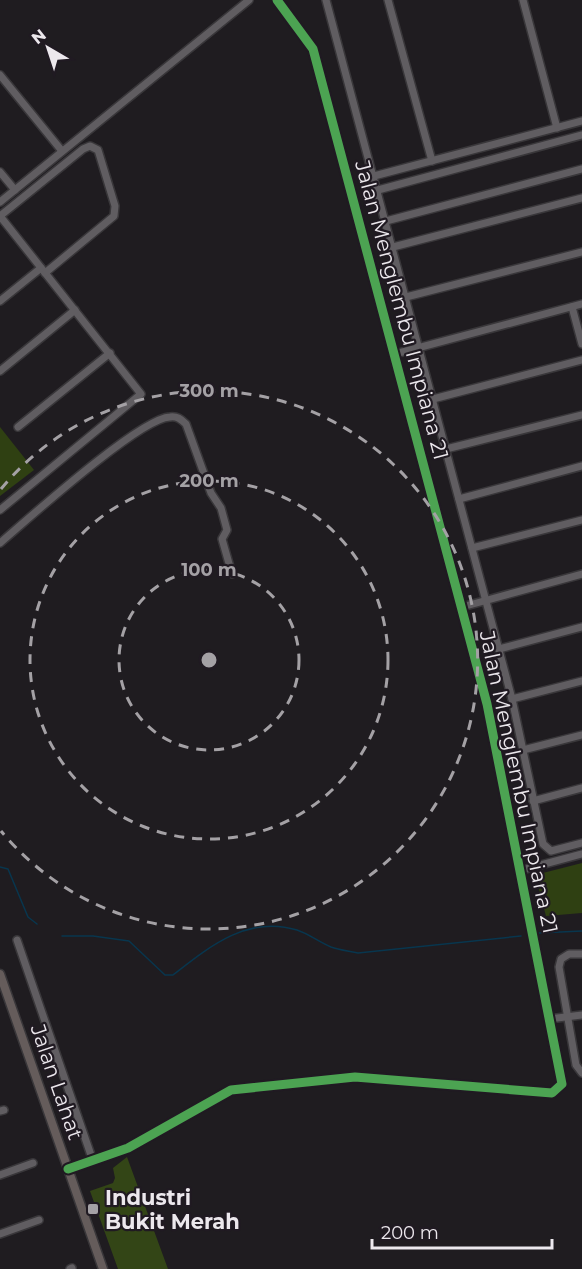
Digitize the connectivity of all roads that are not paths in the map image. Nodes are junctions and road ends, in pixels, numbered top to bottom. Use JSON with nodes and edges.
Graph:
{"nodes":[{"id":1,"x":249,"y":0,"type":"edge"},
{"id":2,"x":277,"y":0,"type":"edge"},
{"id":3,"x":326,"y":0,"type":"edge"},
{"id":4,"x":388,"y":0,"type":"edge"},
{"id":5,"x":524,"y":0,"type":"edge"},
{"id":6,"x":0,"y":75,"type":"edge"},
{"id":7,"x":582,"y":121,"type":"edge"},
{"id":8,"x":557,"y":128,"type":"junction"},
{"id":9,"x":582,"y":135,"type":"edge"},
{"id":10,"x":62,"y":151,"type":"junction"},
{"id":11,"x":432,"y":161,"type":"junction"},
{"id":12,"x":582,"y":169,"type":"edge"},
{"id":13,"x":0,"y":172,"type":"edge"},
{"id":14,"x":374,"y":176,"type":"junction"},
{"id":15,"x":15,"y":190,"type":"junction"},
{"id":16,"x":378,"y":190,"type":"junction"},
{"id":17,"x":582,"y":198,"type":"edge"},
{"id":18,"x":0,"y":202,"type":"edge"},
{"id":19,"x":1,"y":219,"type":"edge"},
{"id":20,"x":386,"y":221,"type":"junction"},
{"id":21,"x":393,"y":247,"type":"junction"},
{"id":22,"x":582,"y":252,"type":"edge"},
{"id":23,"x":43,"y":270,"type":"junction"},
{"id":24,"x":406,"y":297,"type":"junction"},
{"id":25,"x":0,"y":301,"type":"edge"},
{"id":26,"x":582,"y":304,"type":"edge"},
{"id":27,"x":572,"y":307,"type":"junction"},
{"id":28,"x":75,"y":310,"type":"junction"},
{"id":29,"x":582,"y":344,"type":"edge"},
{"id":30,"x":419,"y":348,"type":"junction"},
{"id":31,"x":110,"y":353,"type":"junction"},
{"id":32,"x":395,"y":354,"type":"junction"},
{"id":33,"x":582,"y":360,"type":"edge"},
{"id":34,"x":0,"y":370,"type":"edge"},
{"id":35,"x":433,"y":399,"type":"junction"},
{"id":36,"x":582,"y":415,"type":"edge"},
{"id":37,"x":18,"y":427,"type":"dead end"},
{"id":38,"x":446,"y":449,"type":"junction"},
{"id":39,"x":582,"y":466,"type":"edge"},
{"id":40,"x":459,"y":499,"type":"junction"},
{"id":41,"x":0,"y":510,"type":"edge"},
{"id":42,"x":582,"y":520,"type":"edge"},
{"id":43,"x":0,"y":543,"type":"edge"},
{"id":44,"x":472,"y":548,"type":"junction"},
{"id":45,"x":232,"y":574,"type":"dead end"},
{"id":46,"x":582,"y":574,"type":"edge"},
{"id":47,"x":486,"y":600,"type":"junction"},
{"id":48,"x":462,"y":607,"type":"junction"},
{"id":49,"x":582,"y":627,"type":"edge"},
{"id":50,"x":499,"y":649,"type":"junction"},
{"id":51,"x":582,"y":681,"type":"edge"},
{"id":52,"x":512,"y":699,"type":"junction"},
{"id":53,"x":582,"y":735,"type":"edge"},
{"id":54,"x":523,"y":750,"type":"junction"},
{"id":55,"x":582,"y":788,"type":"edge"},
{"id":56,"x":533,"y":801,"type":"junction"},
{"id":57,"x":582,"y":843,"type":"edge"},
{"id":58,"x":582,"y":854,"type":"edge"},
{"id":59,"x":522,"y":870,"type":"junction"},
{"id":60,"x":17,"y":940,"type":"dead end"},
{"id":61,"x":582,"y":954,"type":"edge"},
{"id":62,"x":0,"y":974,"type":"edge"},
{"id":63,"x":582,"y":1015,"type":"edge"},
{"id":64,"x":567,"y":1016,"type":"junction"},
{"id":65,"x":549,"y":1019,"type":"junction"},
{"id":66,"x":582,"y":1073,"type":"edge"},
{"id":67,"x":93,"y":1161,"type":"junction"},
{"id":68,"x":33,"y":1163,"type":"dead end"},
{"id":69,"x":68,"y":1169,"type":"junction"},
{"id":70,"x":0,"y":1175,"type":"edge"},
{"id":71,"x":39,"y":1220,"type":"dead end"},
{"id":72,"x":0,"y":1234,"type":"edge"},
{"id":73,"x":103,"y":1269,"type":"edge"}],
"edges":[{"from":1,"to":10,"type":"street"},
{"from":2,"to":32,"type":"street","name":"Jalan Menglembu Impiana 21"},
{"from":3,"to":14,"type":"street"},
{"from":4,"to":11,"type":"street"},
{"from":5,"to":8,"type":"street"},
{"from":6,"to":10,"type":"street"},
{"from":7,"to":8,"type":"street"},
{"from":8,"to":11,"type":"street"},
{"from":9,"to":16,"type":"street"},
{"from":10,"to":15,"type":"street"},
{"from":11,"to":14,"type":"street"},
{"from":12,"to":20,"type":"street"},
{"from":13,"to":15,"type":"street"},
{"from":14,"to":16,"type":"street"},
{"from":15,"to":18,"type":"street"},
{"from":16,"to":20,"type":"street"},
{"from":17,"to":21,"type":"street"},
{"from":19,"to":23,"type":"street"},
{"from":19,"to":23,"type":"street"},
{"from":20,"to":21,"type":"street"},
{"from":21,"to":24,"type":"street"},
{"from":22,"to":24,"type":"street"},
{"from":23,"to":25,"type":"street"},
{"from":23,"to":28,"type":"street"},
{"from":24,"to":30,"type":"street"},
{"from":26,"to":27,"type":"street"},
{"from":27,"to":29,"type":"street"},
{"from":27,"to":30,"type":"street"},
{"from":28,"to":31,"type":"street"},
{"from":28,"to":34,"type":"street"},
{"from":30,"to":32,"type":"street"},
{"from":30,"to":35,"type":"street"},
{"from":31,"to":37,"type":"street"},
{"from":31,"to":41,"type":"street"},
{"from":32,"to":48,"type":"street","name":"Jalan Menglembu Impiana 21"},
{"from":33,"to":35,"type":"street"},
{"from":35,"to":38,"type":"street"},
{"from":36,"to":38,"type":"street"},
{"from":38,"to":40,"type":"street"},
{"from":39,"to":40,"type":"street"},
{"from":40,"to":44,"type":"street"},
{"from":42,"to":44,"type":"street"},
{"from":43,"to":45,"type":"street"},
{"from":44,"to":47,"type":"street"},
{"from":46,"to":47,"type":"street"},
{"from":47,"to":48,"type":"street"},
{"from":47,"to":50,"type":"street"},
{"from":48,"to":59,"type":"street","name":"Jalan Menglembu Impiana 21"},
{"from":49,"to":50,"type":"street"},
{"from":50,"to":52,"type":"street"},
{"from":51,"to":52,"type":"street"},
{"from":52,"to":54,"type":"street"},
{"from":53,"to":54,"type":"street"},
{"from":54,"to":56,"type":"street"},
{"from":55,"to":56,"type":"street"},
{"from":56,"to":57,"type":"street","name":"Jalan Menglembu Impiana 21"},
{"from":58,"to":59,"type":"street"},
{"from":59,"to":65,"type":"street","name":"Jalan Menglembu Impiana 21"},
{"from":60,"to":67,"type":"street"},
{"from":61,"to":64,"type":"street"},
{"from":62,"to":69,"type":"main road","name":"Jalan Lahat"},
{"from":63,"to":64,"type":"street"},
{"from":64,"to":65,"type":"street"},
{"from":64,"to":66,"type":"street"},
{"from":65,"to":67,"type":"street","name":"Jalan Menglembu Impiana 21"},
{"from":67,"to":69,"type":"street","name":"Jalan Menglembu Impiana 21"},
{"from":68,"to":70,"type":"street"},
{"from":69,"to":73,"type":"main road","name":"Jalan Lahat"},
{"from":71,"to":72,"type":"street"}]}
